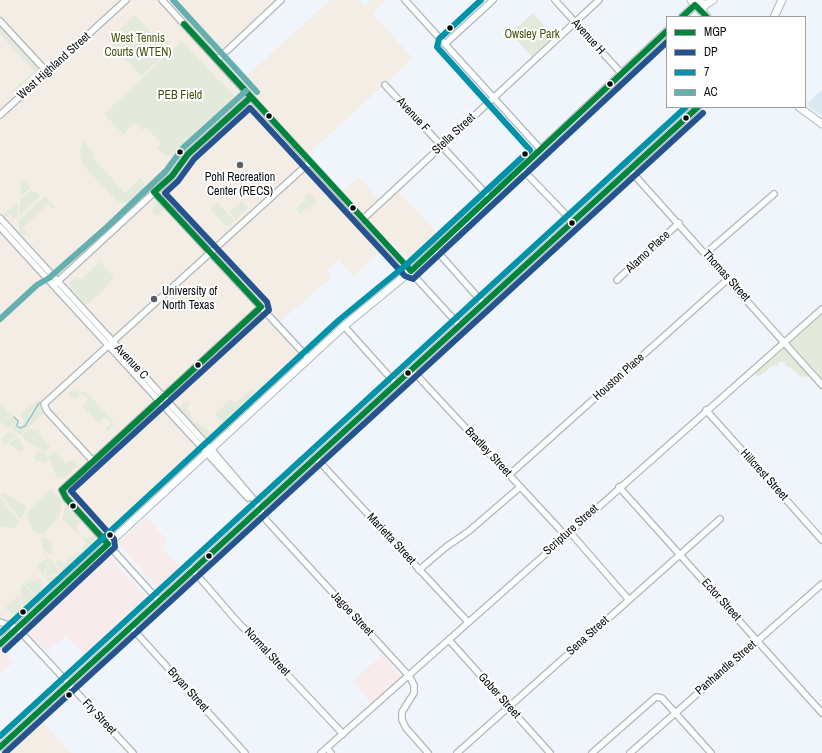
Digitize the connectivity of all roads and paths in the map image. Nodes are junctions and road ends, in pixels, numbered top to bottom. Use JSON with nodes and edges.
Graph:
{"nodes":[{"id":1,"x":126,"y":0,"type":"edge"},
{"id":2,"x":162,"y":0,"type":"edge"},
{"id":3,"x":281,"y":0,"type":"edge"},
{"id":4,"x":405,"y":0,"type":"edge"},
{"id":5,"x":493,"y":0,"type":"edge"},
{"id":6,"x":555,"y":0,"type":"edge"},
{"id":7,"x":598,"y":0,"type":"edge"},
{"id":8,"x":713,"y":0,"type":"edge"},
{"id":9,"x":782,"y":0,"type":"edge"},
{"id":10,"x":696,"y":2,"type":"edge"},
{"id":11,"x":701,"y":11,"type":"junction"},
{"id":12,"x":683,"y":16,"type":"edge"},
{"id":13,"x":706,"y":16,"type":"edge"},
{"id":14,"x":774,"y":16,"type":"edge"},
{"id":15,"x":0,"y":21,"type":"edge"},
{"id":16,"x":575,"y":22,"type":"junction"},
{"id":17,"x":666,"y":32,"type":"edge"},
{"id":18,"x":445,"y":44,"type":"junction"},
{"id":19,"x":217,"y":60,"type":"junction"},
{"id":20,"x":48,"y":72,"type":"junction"},
{"id":21,"x":622,"y":74,"type":"junction"},
{"id":22,"x":385,"y":86,"type":"dead end"},
{"id":23,"x":251,"y":97,"type":"junction"},
{"id":24,"x":494,"y":97,"type":"junction"},
{"id":25,"x":697,"y":108,"type":"edge"},
{"id":26,"x":800,"y":108,"type":"edge"},
{"id":27,"x":0,"y":115,"type":"edge"},
{"id":28,"x":822,"y":124,"type":"edge"},
{"id":29,"x":441,"y":146,"type":"junction"},
{"id":30,"x":540,"y":150,"type":"junction"},
{"id":31,"x":310,"y":162,"type":"junction"},
{"id":32,"x":522,"y":169,"type":"junction"},
{"id":33,"x":629,"y":169,"type":"junction"},
{"id":34,"x":154,"y":192,"type":"junction"},
{"id":35,"x":774,"y":194,"type":"dead end"},
{"id":36,"x":490,"y":198,"type":"junction"},
{"id":37,"x":0,"y":218,"type":"edge"},
{"id":38,"x":362,"y":219,"type":"junction"},
{"id":39,"x":572,"y":221,"type":"junction"},
{"id":40,"x":679,"y":223,"type":"junction"},
{"id":41,"x":0,"y":227,"type":"edge"},
{"id":42,"x":435,"y":249,"type":"junction"},
{"id":43,"x":210,"y":252,"type":"junction"},
{"id":44,"x":706,"y":253,"type":"junction"},
{"id":45,"x":411,"y":271,"type":"junction"},
{"id":46,"x":728,"y":279,"type":"junction"},
{"id":47,"x":617,"y":280,"type":"dead end"},
{"id":48,"x":56,"y":284,"type":"junction"},
{"id":49,"x":483,"y":303,"type":"junction"},
{"id":50,"x":261,"y":307,"type":"junction"},
{"id":51,"x":822,"y":309,"type":"edge"},
{"id":52,"x":459,"y":325,"type":"junction"},
{"id":53,"x":344,"y":326,"type":"junction"},
{"id":54,"x":784,"y":342,"type":"junction"},
{"id":55,"x":110,"y":343,"type":"junction"},
{"id":56,"x":309,"y":359,"type":"junction"},
{"id":57,"x":411,"y":369,"type":"junction"},
{"id":58,"x":395,"y":383,"type":"junction"},
{"id":59,"x":822,"y":385,"type":"edge"},
{"id":60,"x":160,"y":398,"type":"junction"},
{"id":61,"x":706,"y":410,"type":"junction"},
{"id":62,"x":209,"y":450,"type":"junction"},
{"id":63,"x":315,"y":457,"type":"junction"},
{"id":64,"x":92,"y":460,"type":"junction"},
{"id":65,"x":509,"y":475,"type":"junction"},
{"id":66,"x":520,"y":487,"type":"junction"},
{"id":67,"x":619,"y":487,"type":"junction"},
{"id":68,"x":259,"y":508,"type":"junction"},
{"id":69,"x":720,"y":519,"type":"dead end"},
{"id":70,"x":567,"y":533,"type":"junction"},
{"id":71,"x":822,"y":540,"type":"edge"},
{"id":72,"x":108,"y":544,"type":"junction"},
{"id":73,"x":680,"y":555,"type":"junction"},
{"id":74,"x":192,"y":569,"type":"junction"},
{"id":75,"x":419,"y":570,"type":"junction"},
{"id":76,"x":822,"y":584,"type":"edge"},
{"id":77,"x":629,"y":600,"type":"junction"},
{"id":78,"x":159,"y":601,"type":"junction"},
{"id":79,"x":0,"y":622,"type":"edge"},
{"id":80,"x":468,"y":622,"type":"junction"},
{"id":81,"x":131,"y":627,"type":"junction"},
{"id":82,"x":17,"y":628,"type":"junction"},
{"id":83,"x":449,"y":640,"type":"junction"},
{"id":84,"x":757,"y":641,"type":"junction"},
{"id":85,"x":0,"y":644,"type":"edge"},
{"id":86,"x":409,"y":676,"type":"junction"},
{"id":87,"x":68,"y":684,"type":"junction"},
{"id":88,"x":509,"y":707,"type":"junction"},
{"id":89,"x":676,"y":713,"type":"junction"},
{"id":90,"x":822,"y":713,"type":"edge"},
{"id":91,"x":343,"y":734,"type":"junction"},
{"id":92,"x":0,"y":747,"type":"edge"},
{"id":93,"x":327,"y":748,"type":"junction"},
{"id":94,"x":133,"y":753,"type":"edge"},
{"id":95,"x":245,"y":753,"type":"edge"},
{"id":96,"x":321,"y":753,"type":"edge"},
{"id":97,"x":331,"y":753,"type":"edge"},
{"id":98,"x":428,"y":753,"type":"edge"},
{"id":99,"x":457,"y":753,"type":"edge"},
{"id":100,"x":550,"y":753,"type":"edge"},
{"id":101,"x":592,"y":753,"type":"edge"},
{"id":102,"x":630,"y":753,"type":"edge"},
{"id":103,"x":711,"y":753,"type":"edge"}],
"edges":[{"from":1,"to":20,"type":"street","name":"West Highland Street"},
{"from":2,"to":19,"type":"street"},
{"from":3,"to":19,"type":"street"},
{"from":4,"to":18,"type":"street"},
{"from":5,"to":18,"type":"street"},
{"from":6,"to":16,"type":"street","name":"Avenue H"},
{"from":7,"to":16,"type":"street","name":"Stella Street"},
{"from":8,"to":11,"type":"main road"},
{"from":9,"to":14,"type":"main road"},
{"from":10,"to":11,"type":"main road"},
{"from":10,"to":12,"type":"main road"},
{"from":11,"to":13,"type":"main road"},
{"from":15,"to":20,"type":"street"},
{"from":16,"to":21,"type":"street","name":"Avenue H"},
{"from":16,"to":24,"type":"street","name":"Stella Street"},
{"from":17,"to":21,"type":"main road"},
{"from":18,"to":24,"type":"street"},
{"from":19,"to":23,"type":"street"},
{"from":20,"to":27,"type":"street","name":"West Highland Street"},
{"from":21,"to":30,"type":"main road"},
{"from":22,"to":29,"type":"street","name":"Avenue F"},
{"from":23,"to":31,"type":"street"},
{"from":23,"to":34,"type":"street"},
{"from":24,"to":29,"type":"street","name":"Stella Street"},
{"from":24,"to":30,"type":"street"},
{"from":25,"to":33,"type":"main road"},
{"from":26,"to":28,"type":"main road"},
{"from":29,"to":36,"type":"street","name":"Avenue F"},
{"from":29,"to":38,"type":"street","name":"Stella Street"},
{"from":30,"to":32,"type":"main road"},
{"from":31,"to":38,"type":"street"},
{"from":31,"to":43,"type":"street"},
{"from":32,"to":36,"type":"main road"},
{"from":32,"to":39,"type":"street"},
{"from":33,"to":39,"type":"main road"},
{"from":33,"to":40,"type":"street","name":"Thomas Street"},
{"from":34,"to":43,"type":"street"},
{"from":34,"to":48,"type":"street"},
{"from":35,"to":44,"type":"street"},
{"from":36,"to":42,"type":"main road"},
{"from":37,"to":48,"type":"street","name":"Avenue C"},
{"from":38,"to":45,"type":"street"},
{"from":39,"to":49,"type":"main road"},
{"from":40,"to":44,"type":"street","name":"Thomas Street"},
{"from":40,"to":47,"type":"street","name":"Alamo Place"},
{"from":41,"to":48,"type":"street","name":"Avenue C"},
{"from":42,"to":45,"type":"main road"},
{"from":42,"to":49,"type":"street"},
{"from":43,"to":50,"type":"street"},
{"from":43,"to":55,"type":"street"},
{"from":44,"to":46,"type":"street","name":"Thomas Street"},
{"from":45,"to":52,"type":"street"},
{"from":45,"to":53,"type":"main road"},
{"from":46,"to":54,"type":"street","name":"Thomas Street"},
{"from":46,"to":65,"type":"street","name":"Houston Place"},
{"from":48,"to":55,"type":"street","name":"Avenue C"},
{"from":49,"to":52,"type":"main road"},
{"from":50,"to":56,"type":"street"},
{"from":50,"to":60,"type":"street"},
{"from":51,"to":54,"type":"street","name":"Scripture Street"},
{"from":52,"to":57,"type":"main road"},
{"from":53,"to":56,"type":"main road"},
{"from":53,"to":58,"type":"street"},
{"from":54,"to":59,"type":"street","name":"Thomas Street"},
{"from":54,"to":61,"type":"street","name":"Scripture Street"},
{"from":55,"to":60,"type":"street","name":"Avenue C"},
{"from":55,"to":64,"type":"street"},
{"from":56,"to":62,"type":"main road"},
{"from":57,"to":58,"type":"main road"},
{"from":57,"to":65,"type":"street","name":"Bradley Street"},
{"from":58,"to":63,"type":"main road"},
{"from":60,"to":62,"type":"street","name":"Avenue C"},
{"from":60,"to":64,"type":"street"},
{"from":61,"to":67,"type":"street","name":"Scripture Street"},
{"from":61,"to":71,"type":"street","name":"Hillcrest Street"},
{"from":62,"to":68,"type":"street","name":"Jagoe Street"},
{"from":62,"to":72,"type":"main road"},
{"from":63,"to":68,"type":"main road"},
{"from":63,"to":75,"type":"street","name":"Marietta Street"},
{"from":64,"to":72,"type":"street"},
{"from":65,"to":66,"type":"street","name":"Bradley Street"},
{"from":66,"to":70,"type":"street","name":"Bradley Street"},
{"from":66,"to":75,"type":"street"},
{"from":67,"to":70,"type":"street","name":"Scripture Street"},
{"from":67,"to":73,"type":"street","name":"Ector Street"},
{"from":68,"to":74,"type":"main road"},
{"from":68,"to":86,"type":"street","name":"Jagoe Street"},
{"from":69,"to":73,"type":"street","name":"Sena Street"},
{"from":70,"to":77,"type":"street","name":"Bradley Street"},
{"from":70,"to":80,"type":"street","name":"Scripture Street"},
{"from":72,"to":78,"type":"street"},
{"from":72,"to":82,"type":"main road"},
{"from":73,"to":77,"type":"street","name":"Sena Street"},
{"from":73,"to":84,"type":"street","name":"Ector Street"},
{"from":74,"to":78,"type":"main road"},
{"from":74,"to":91,"type":"street","name":"Normal Street"},
{"from":75,"to":80,"type":"street","name":"Marietta Street"},
{"from":76,"to":84,"type":"street","name":"Panhandle Street"},
{"from":77,"to":88,"type":"street","name":"Sena Street"},
{"from":78,"to":81,"type":"main road"},
{"from":79,"to":82,"type":"street"},
{"from":80,"to":83,"type":"street","name":"Scripture Street"},
{"from":81,"to":87,"type":"main road"},
{"from":81,"to":95,"type":"street","name":"Bryan Street"},
{"from":82,"to":85,"type":"main road"},
{"from":82,"to":87,"type":"street","name":"Fry Street"},
{"from":83,"to":86,"type":"street","name":"Scripture Street"},
{"from":83,"to":88,"type":"street","name":"Gober Street"},
{"from":84,"to":89,"type":"street","name":"Panhandle Street"},
{"from":84,"to":90,"type":"street","name":"Ector Street"},
{"from":86,"to":91,"type":"street","name":"Scripture Street"},
{"from":86,"to":98,"type":"street"},
{"from":87,"to":92,"type":"main road"},
{"from":87,"to":94,"type":"street","name":"Fry Street"},
{"from":88,"to":99,"type":"street","name":"Sena Street"},
{"from":88,"to":100,"type":"street","name":"Gober Street"},
{"from":89,"to":101,"type":"street"},
{"from":89,"to":102,"type":"street","name":"Panhandle Street"},
{"from":89,"to":103,"type":"street"},
{"from":91,"to":93,"type":"street","name":"Scripture Street"},
{"from":93,"to":96,"type":"street","name":"Scripture Street"},
{"from":93,"to":97,"type":"street"}]}
